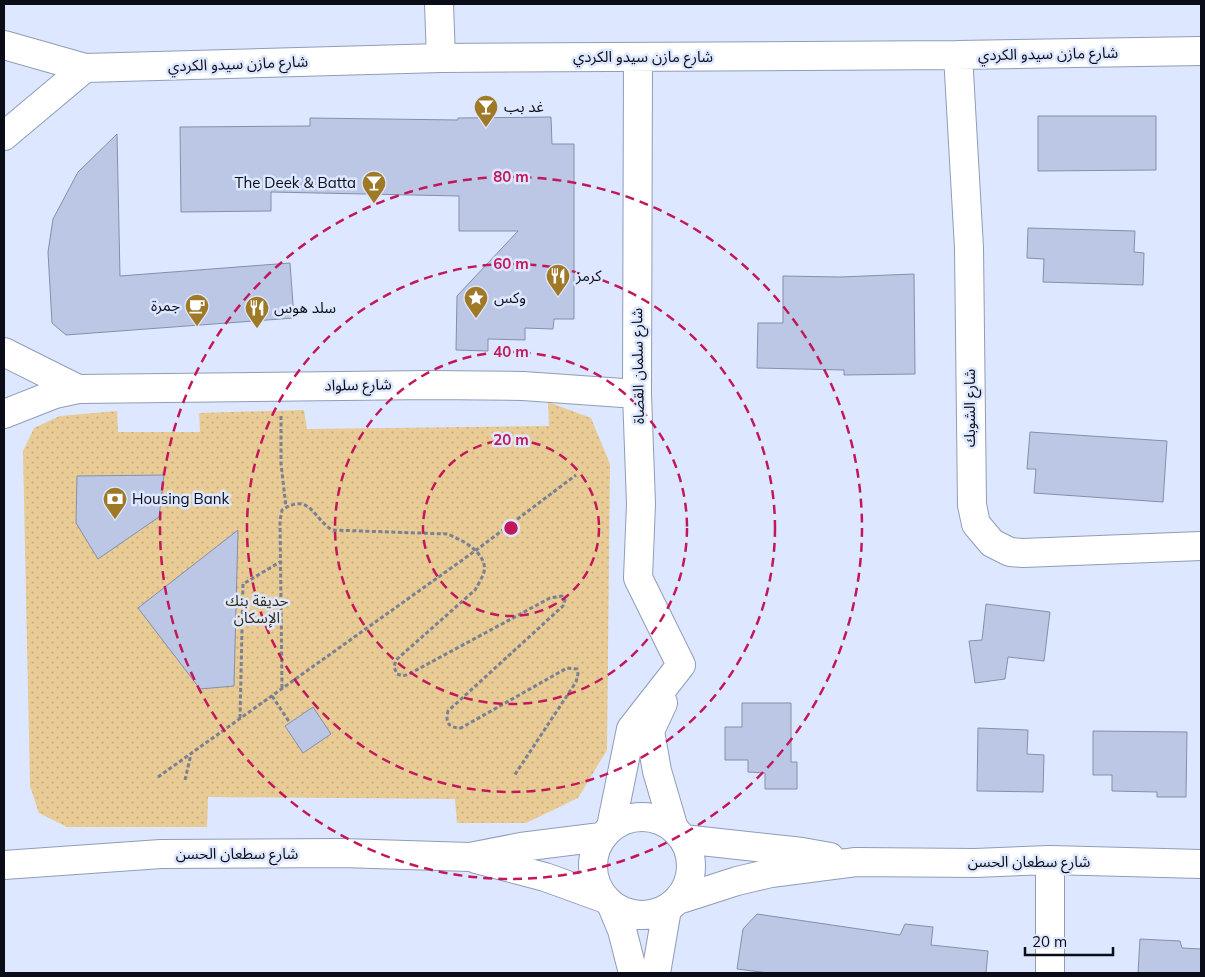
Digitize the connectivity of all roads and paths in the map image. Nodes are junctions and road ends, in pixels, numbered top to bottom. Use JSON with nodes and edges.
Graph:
{"nodes":[{"id":1,"x":439,"y":4,"type":"edge"},
{"id":2,"x":4,"y":45,"type":"edge"},
{"id":3,"x":1201,"y":52,"type":"edge"},
{"id":4,"x":958,"y":55,"type":"junction"},
{"id":5,"x":638,"y":57,"type":"junction"},
{"id":6,"x":441,"y":58,"type":"junction"},
{"id":7,"x":85,"y":68,"type":"junction"},
{"id":8,"x":4,"y":136,"type":"edge"},
{"id":9,"x":4,"y":352,"type":"edge"},
{"id":10,"x":280,"y":387,"type":"junction"},
{"id":11,"x":78,"y":389,"type":"junction"},
{"id":12,"x":637,"y":394,"type":"junction"},
{"id":13,"x":4,"y":414,"type":"edge"},
{"id":14,"x":576,"y":475,"type":"dead end"},
{"id":15,"x":286,"y":507,"type":"junction"},
{"id":16,"x":1201,"y":546,"type":"edge"},
{"id":17,"x":475,"y":551,"type":"junction"},
{"id":18,"x":281,"y":562,"type":"junction"},
{"id":19,"x":680,"y":665,"type":"junction"},
{"id":20,"x":282,"y":688,"type":"junction"},
{"id":21,"x":272,"y":696,"type":"junction"},
{"id":22,"x":240,"y":718,"type":"junction"},
{"id":23,"x":290,"y":723,"type":"dead end"},
{"id":24,"x":191,"y":753,"type":"junction"},
{"id":25,"x":514,"y":776,"type":"dead end"},
{"id":26,"x":158,"y":777,"type":"dead end"},
{"id":27,"x":185,"y":780,"type":"dead end"},
{"id":28,"x":606,"y":832,"type":"junction"},
{"id":29,"x":679,"y":834,"type":"junction"},
{"id":30,"x":470,"y":857,"type":"junction"},
{"id":31,"x":1050,"y":860,"type":"junction"},
{"id":32,"x":856,"y":862,"type":"junction"},
{"id":33,"x":1201,"y":864,"type":"edge"},
{"id":34,"x":4,"y":865,"type":"edge"},
{"id":35,"x":608,"y":902,"type":"junction"},
{"id":36,"x":673,"y":905,"type":"junction"},
{"id":37,"x":633,"y":973,"type":"edge"},
{"id":38,"x":656,"y":973,"type":"edge"},
{"id":39,"x":1050,"y":973,"type":"edge"}],
"edges":[{"from":1,"to":6,"type":"street"},
{"from":2,"to":7,"type":"street","name":"شارع مازن سيدو الكردي"},
{"from":3,"to":4,"type":"street","name":"شارع مازن سيدو الكردي"},
{"from":4,"to":5,"type":"street","name":"شارع مازن سيدو الكردي"},
{"from":4,"to":16,"type":"street","name":"شارع الشوبك"},
{"from":5,"to":6,"type":"street","name":"شارع مازن سيدو الكردي"},
{"from":5,"to":12,"type":"street","name":"شارع سلمان القضاة"},
{"from":6,"to":7,"type":"street","name":"شارع مازن سيدو الكردي"},
{"from":7,"to":8,"type":"street"},
{"from":9,"to":11,"type":"street","name":"شارع سلواد"},
{"from":10,"to":11,"type":"street","name":"شارع سلواد"},
{"from":10,"to":12,"type":"street","name":"شارع سلواد"},
{"from":10,"to":15,"type":"path"},
{"from":11,"to":13,"type":"street","name":"شارع سلواد"},
{"from":12,"to":19,"type":"street","name":"شارع سلمان القضاة"},
{"from":14,"to":17,"type":"path"},
{"from":15,"to":17,"type":"path"},
{"from":15,"to":18,"type":"path"},
{"from":17,"to":20,"type":"path"},
{"from":17,"to":25,"type":"path"},
{"from":18,"to":20,"type":"path"},
{"from":18,"to":22,"type":"path"},
{"from":19,"to":28,"type":"street"},
{"from":19,"to":29,"type":"street"},
{"from":20,"to":21,"type":"path"},
{"from":21,"to":22,"type":"path"},
{"from":21,"to":23,"type":"path"},
{"from":22,"to":24,"type":"path"},
{"from":24,"to":26,"type":"path"},
{"from":24,"to":27,"type":"path"},
{"from":28,"to":29,"type":"street"},
{"from":28,"to":30,"type":"street","name":"شارع سطعان الحسن"},
{"from":28,"to":35,"type":"street"},
{"from":29,"to":32,"type":"street","name":"شارع سطعان الحسن"},
{"from":29,"to":36,"type":"street"},
{"from":30,"to":34,"type":"street","name":"شارع سطعان الحسن"},
{"from":30,"to":35,"type":"street","name":"شارع سطعان الحسن"},
{"from":31,"to":32,"type":"street","name":"شارع سطعان الحسن"},
{"from":31,"to":33,"type":"street","name":"شارع سطعان الحسن"},
{"from":31,"to":39,"type":"street"},
{"from":32,"to":36,"type":"street","name":"شارع سطعان الحسن"},
{"from":35,"to":36,"type":"street"},
{"from":35,"to":37,"type":"street"},
{"from":36,"to":38,"type":"street"}]}
